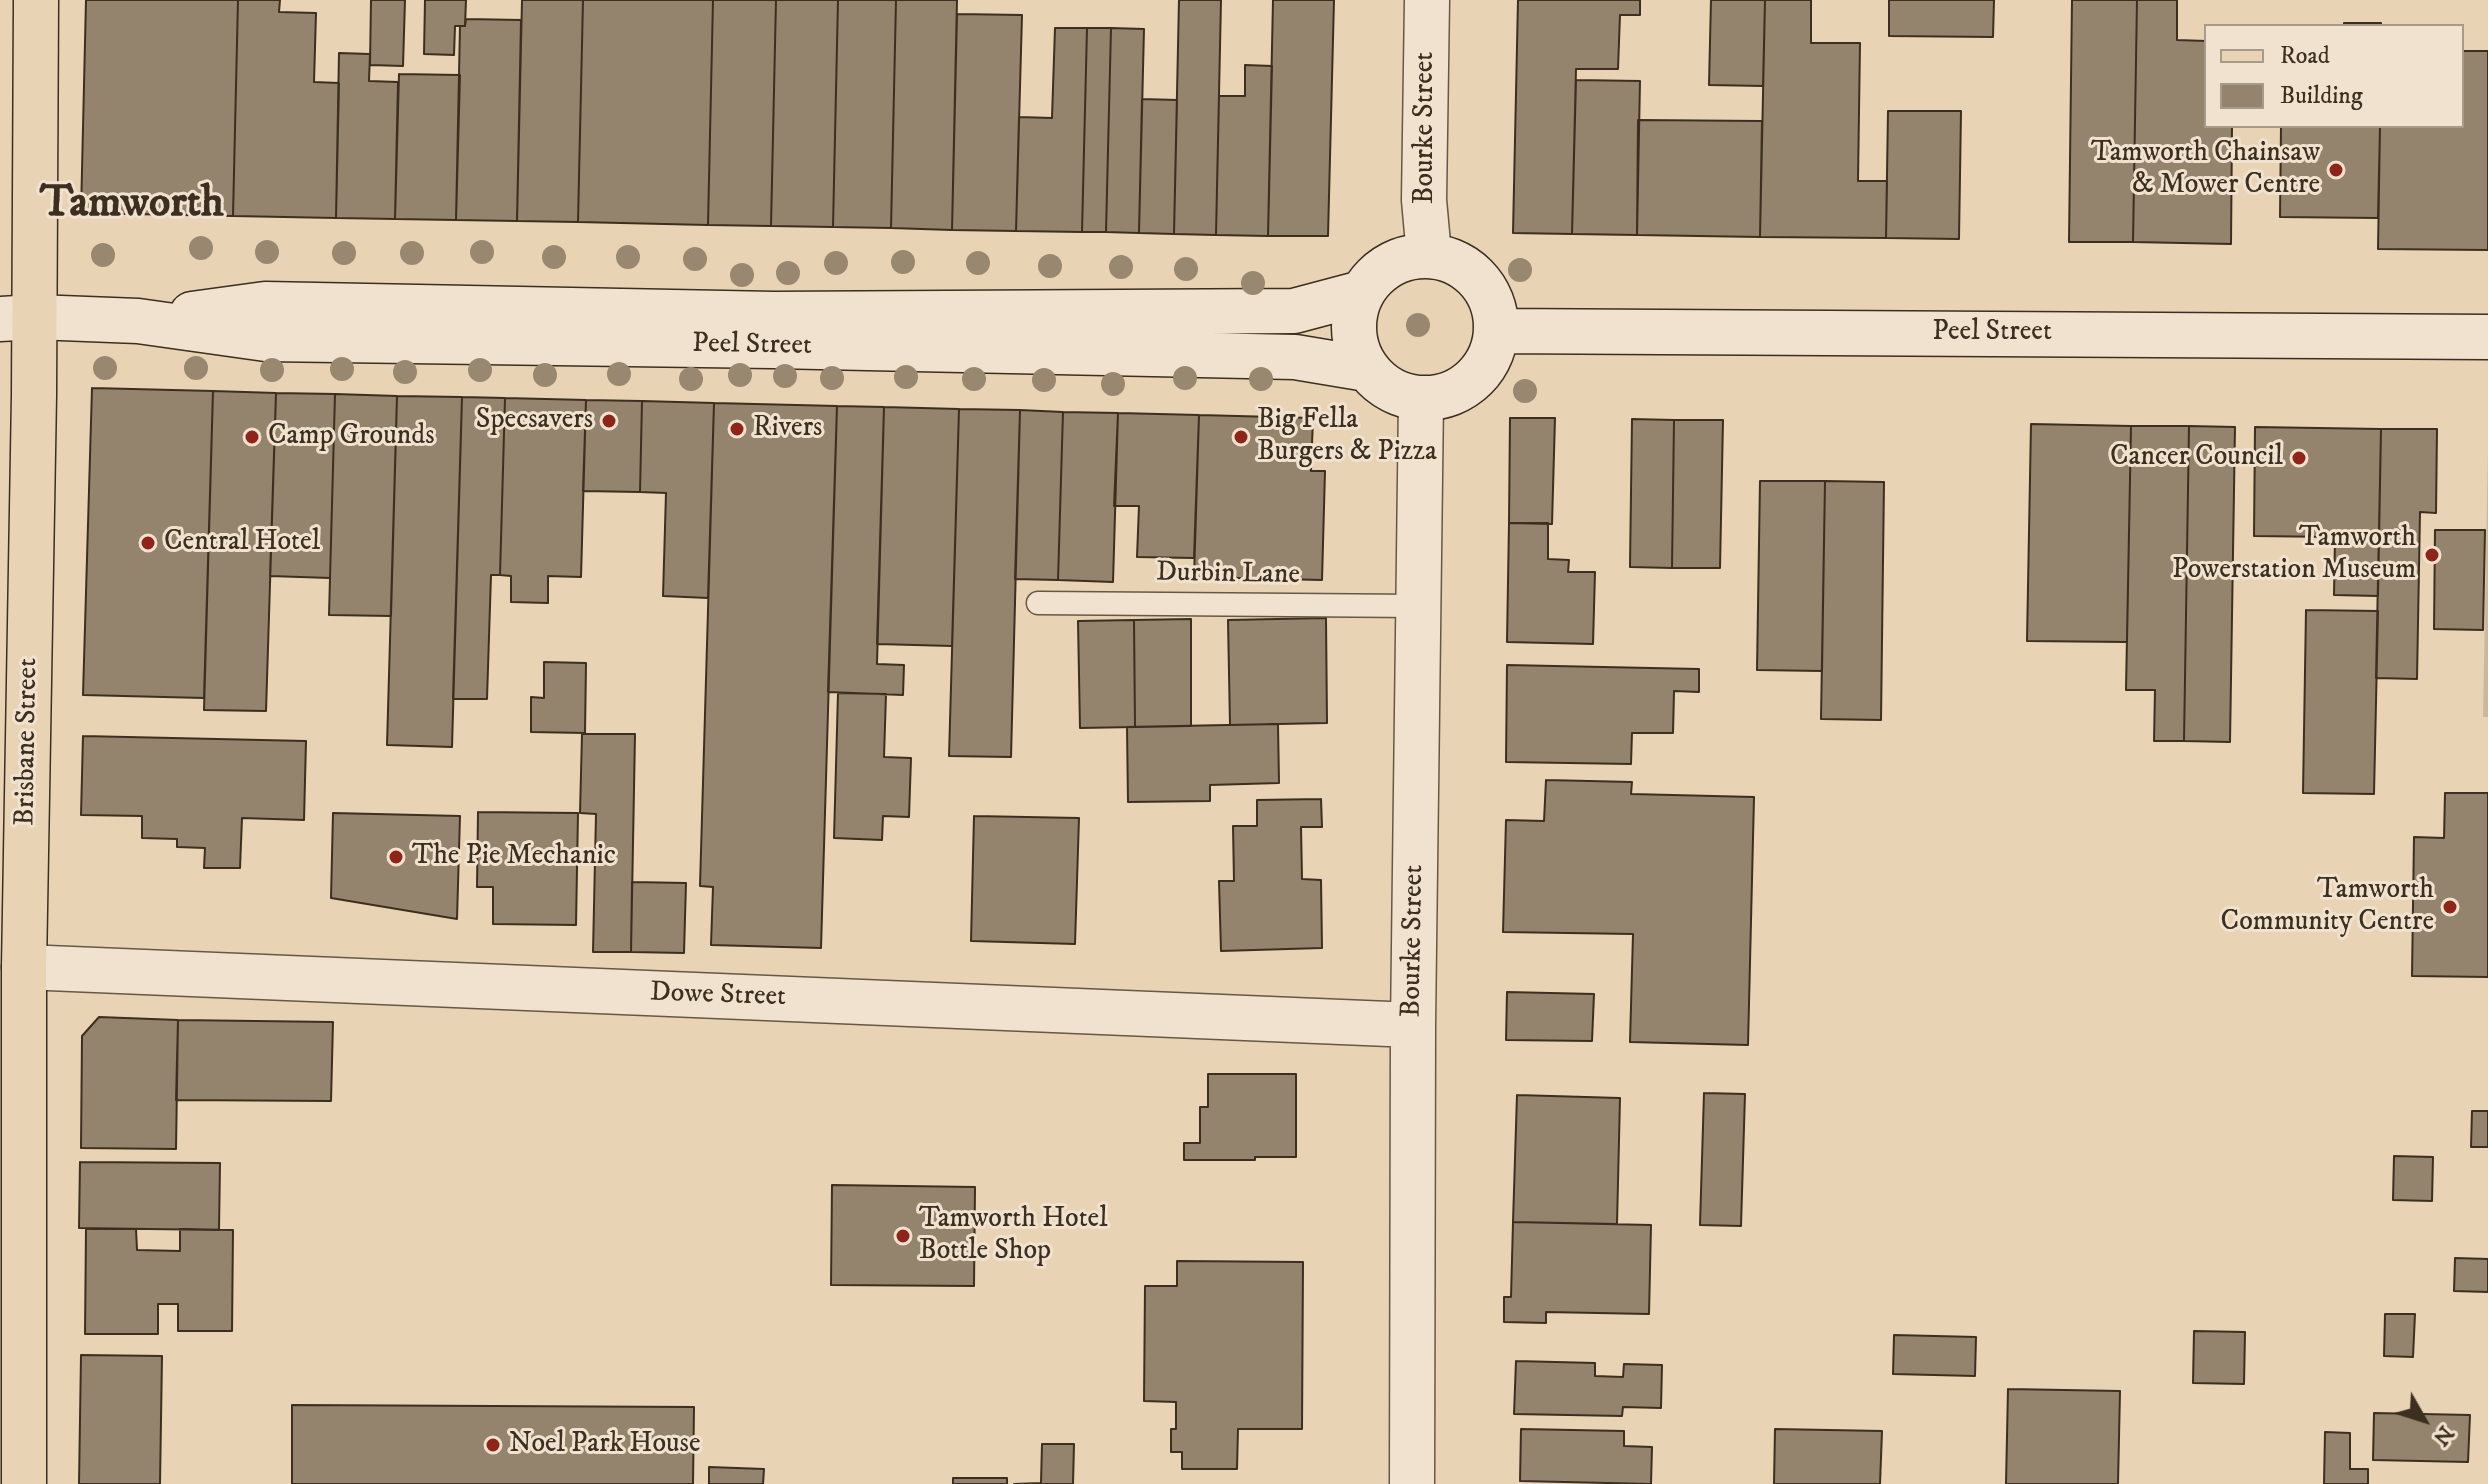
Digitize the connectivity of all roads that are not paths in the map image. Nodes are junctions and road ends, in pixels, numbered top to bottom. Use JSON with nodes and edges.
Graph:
{"nodes":[{"id":1,"x":36,"y":0,"type":"edge"},
{"id":2,"x":1427,"y":0,"type":"edge"},
{"id":3,"x":1429,"y":255,"type":"junction"},
{"id":4,"x":1358,"y":294,"type":"junction"},
{"id":5,"x":17,"y":318,"type":"edge"},
{"id":6,"x":138,"y":321,"type":"junction"},
{"id":7,"x":1497,"y":331,"type":"junction"},
{"id":8,"x":2488,"y":337,"type":"edge"},
{"id":9,"x":1367,"y":369,"type":"junction"},
{"id":10,"x":1421,"y":399,"type":"junction"},
{"id":11,"x":1038,"y":603,"type":"dead end"},
{"id":12,"x":1418,"y":606,"type":"junction"},
{"id":13,"x":24,"y":967,"type":"junction"},
{"id":14,"x":1413,"y":1025,"type":"junction"},
{"id":15,"x":24,"y":1484,"type":"edge"},
{"id":16,"x":1412,"y":1484,"type":"edge"}],
"edges":[{"from":1,"to":5,"type":"main road","name":"Brisbane Street"},
{"from":2,"to":3,"type":"main road","name":"Bourke Street"},
{"from":3,"to":4,"type":"main road"},
{"from":3,"to":7,"type":"main road"},
{"from":4,"to":6,"type":"main road","name":"Peel Street"},
{"from":4,"to":9,"type":"main road"},
{"from":5,"to":6,"type":"main road","name":"Peel Street"},
{"from":5,"to":13,"type":"main road","name":"Brisbane Street"},
{"from":6,"to":9,"type":"main road","name":"Peel Street"},
{"from":7,"to":8,"type":"main road","name":"Peel Street"},
{"from":7,"to":10,"type":"main road"},
{"from":9,"to":10,"type":"main road"},
{"from":10,"to":12,"type":"main road","name":"Bourke Street"},
{"from":11,"to":12,"type":"lane","name":"Durbin Lane"},
{"from":12,"to":14,"type":"main road","name":"Bourke Street"},
{"from":13,"to":14,"type":"main road","name":"Dowe Street"},
{"from":13,"to":15,"type":"main road","name":"Brisbane Street"},
{"from":14,"to":16,"type":"main road","name":"Bourke Street"}]}
